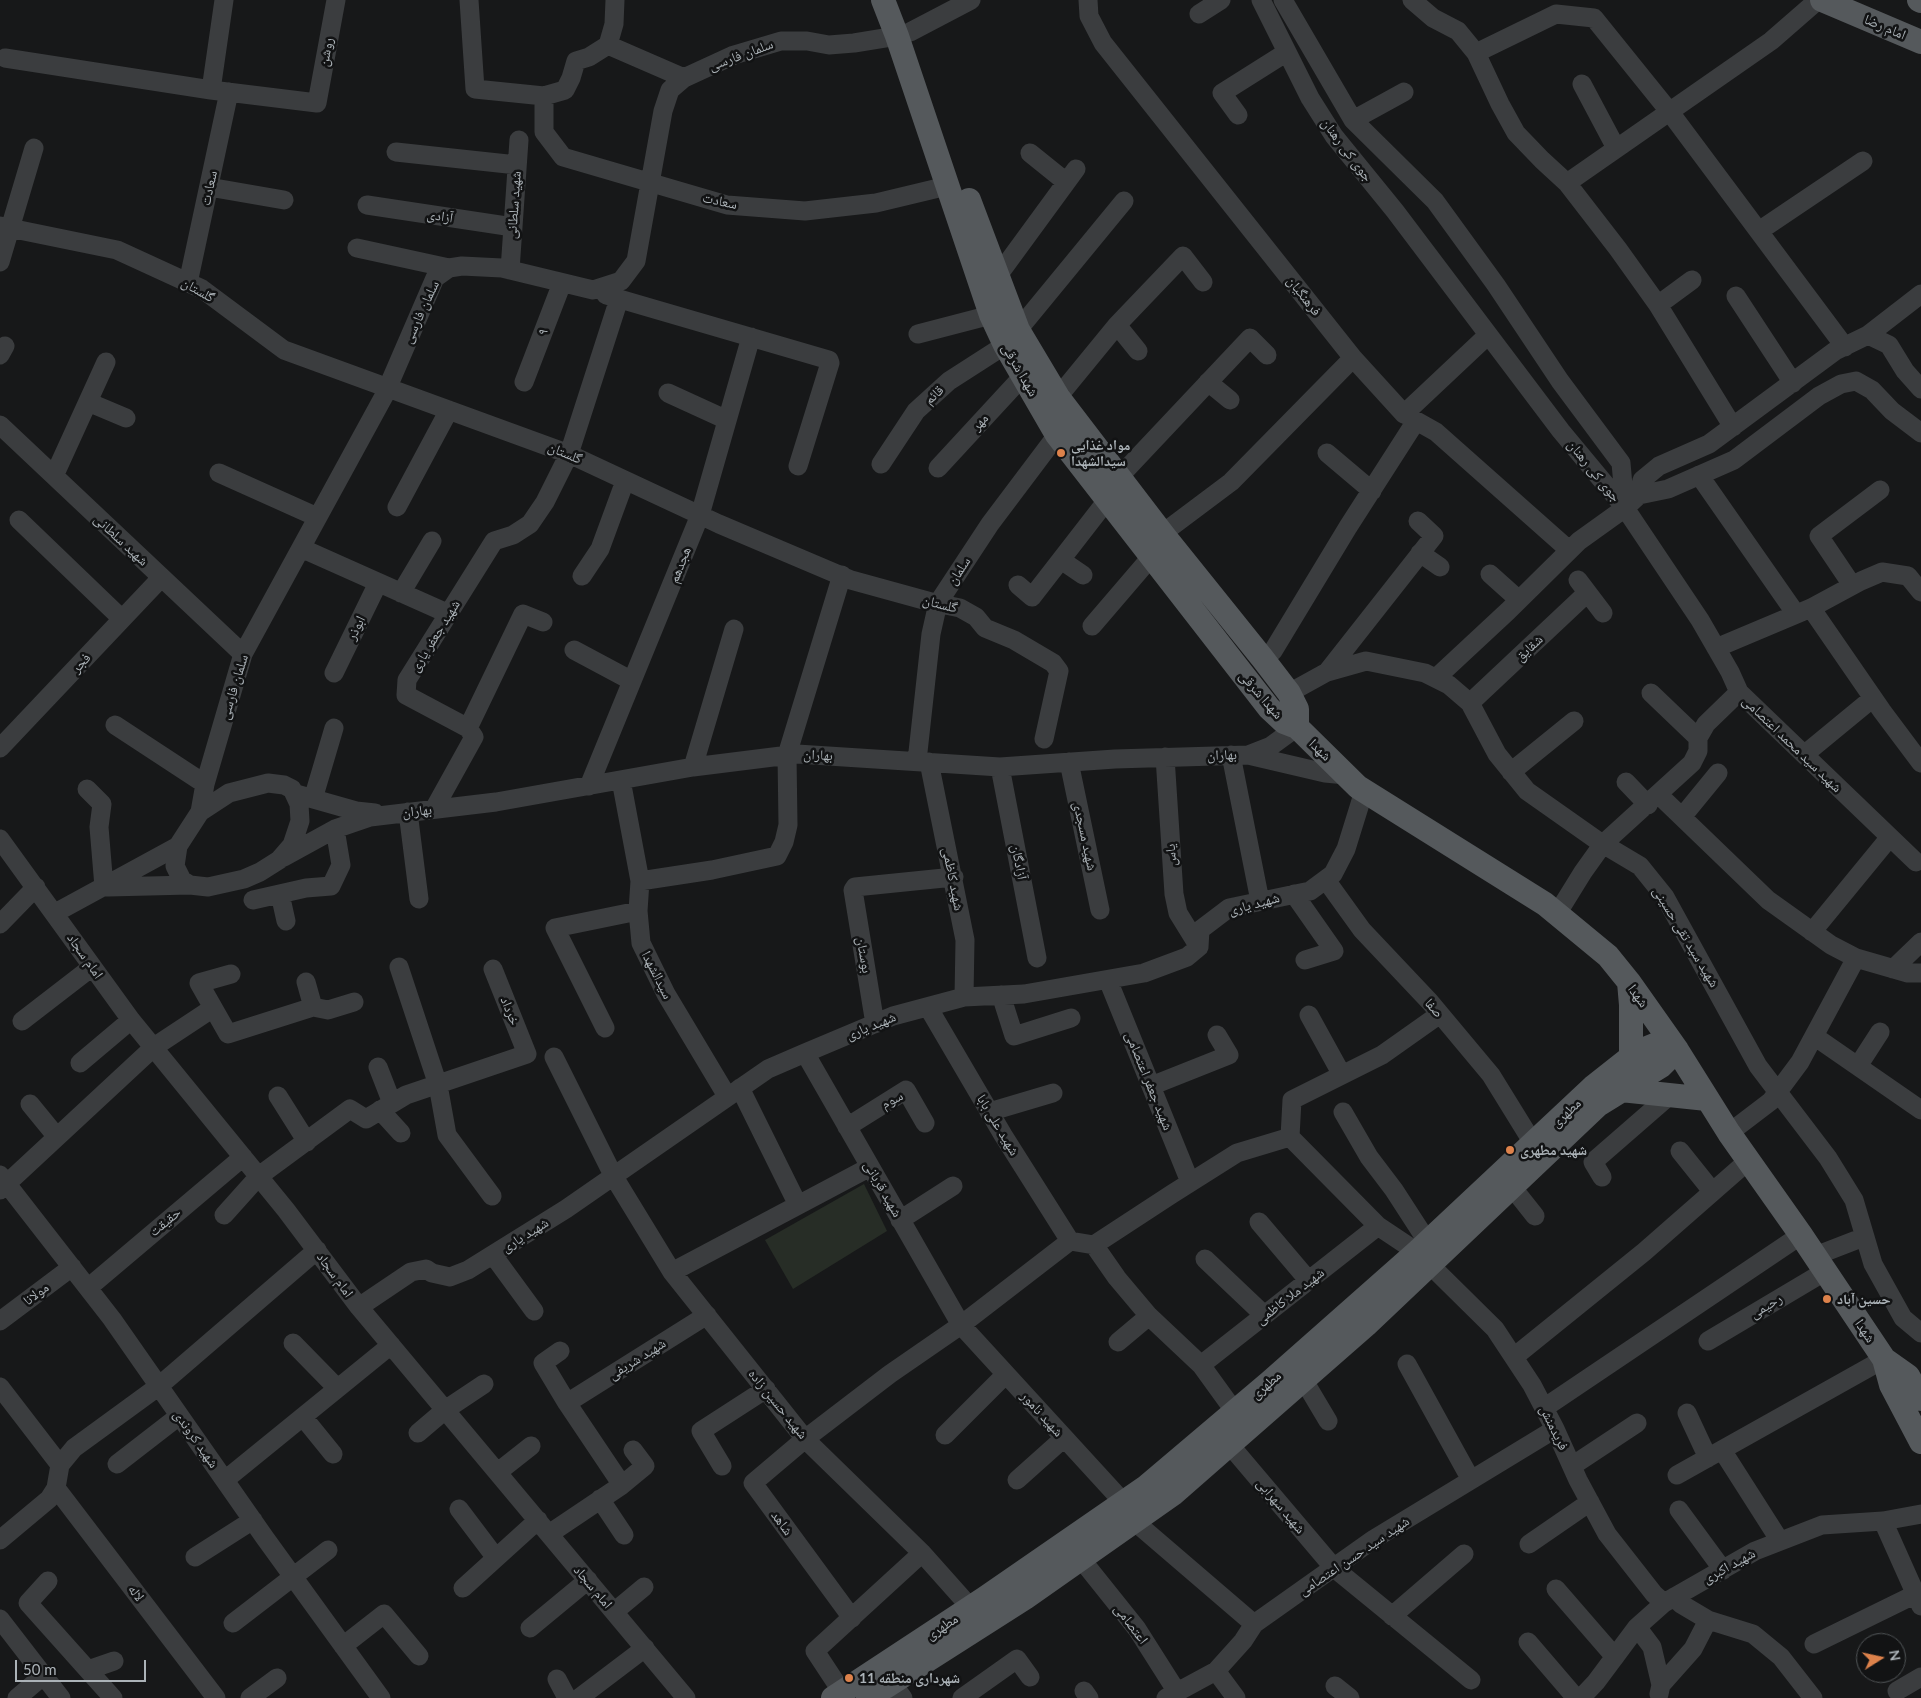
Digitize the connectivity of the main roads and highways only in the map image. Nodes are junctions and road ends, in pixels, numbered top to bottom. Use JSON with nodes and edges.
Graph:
{"nodes":[{"id":1,"x":883,"y":0,"type":"edge"},
{"id":2,"x":898,"y":0,"type":"edge"},
{"id":3,"x":1822,"y":0,"type":"edge"},
{"id":4,"x":903,"y":34,"type":"junction"},
{"id":5,"x":1921,"y":42,"type":"edge"},
{"id":6,"x":1012,"y":337,"type":"junction"},
{"id":7,"x":1297,"y":727,"type":"junction"},
{"id":8,"x":1628,"y":982,"type":"junction"},
{"id":9,"x":1674,"y":1046,"type":"junction"},
{"id":10,"x":1630,"y":1057,"type":"junction"},
{"id":11,"x":1621,"y":1090,"type":"junction"},
{"id":12,"x":1707,"y":1099,"type":"junction"},
{"id":13,"x":1424,"y":1252,"type":"junction"},
{"id":14,"x":1884,"y":1359,"type":"junction"},
{"id":15,"x":1921,"y":1399,"type":"edge"},
{"id":16,"x":1921,"y":1442,"type":"edge"},
{"id":17,"x":1129,"y":1512,"type":"junction"},
{"id":18,"x":897,"y":1690,"type":"edge"},
{"id":19,"x":838,"y":1695,"type":"edge"},
{"id":20,"x":868,"y":1698,"type":"edge"}],
"edges":[{"from":1,"to":4,"type":"main road","name":"شهدا شرقی"},
{"from":2,"to":4,"type":"main road","name":"شهدا شرقی"},
{"from":3,"to":5,"type":"main road","name":"امام رضا"},
{"from":4,"to":6,"type":"main road","name":"شهدا شرقی"},
{"from":4,"to":6,"type":"main road","name":"شهدا شرقی"},
{"from":6,"to":7,"type":"main road","name":"شهدا شرقی"},
{"from":6,"to":7,"type":"main road","name":"شهدا شرقی"},
{"from":7,"to":8,"type":"main road","name":"شهدا"},
{"from":8,"to":9,"type":"main road","name":"شهدا"},
{"from":8,"to":10,"type":"main road"},
{"from":9,"to":10,"type":"main road","name":"مطهری"},
{"from":9,"to":11,"type":"main road","name":"مطهری"},
{"from":9,"to":12,"type":"main road","name":"شهدا"},
{"from":10,"to":13,"type":"main road","name":"مطهری"},
{"from":11,"to":12,"type":"main road"},
{"from":11,"to":13,"type":"main road","name":"مطهری"},
{"from":12,"to":14,"type":"main road","name":"شهدا"},
{"from":13,"to":17,"type":"main road","name":"مطهری"},
{"from":13,"to":17,"type":"main road","name":"مطهری"},
{"from":14,"to":15,"type":"main road","name":"شهدا"},
{"from":14,"to":16,"type":"main road","name":"شهدا"},
{"from":17,"to":18,"type":"main road","name":"مطهری"},
{"from":17,"to":19,"type":"main road","name":"مطهری"},
{"from":18,"to":20,"type":"main road","name":"مطهری"}]}
